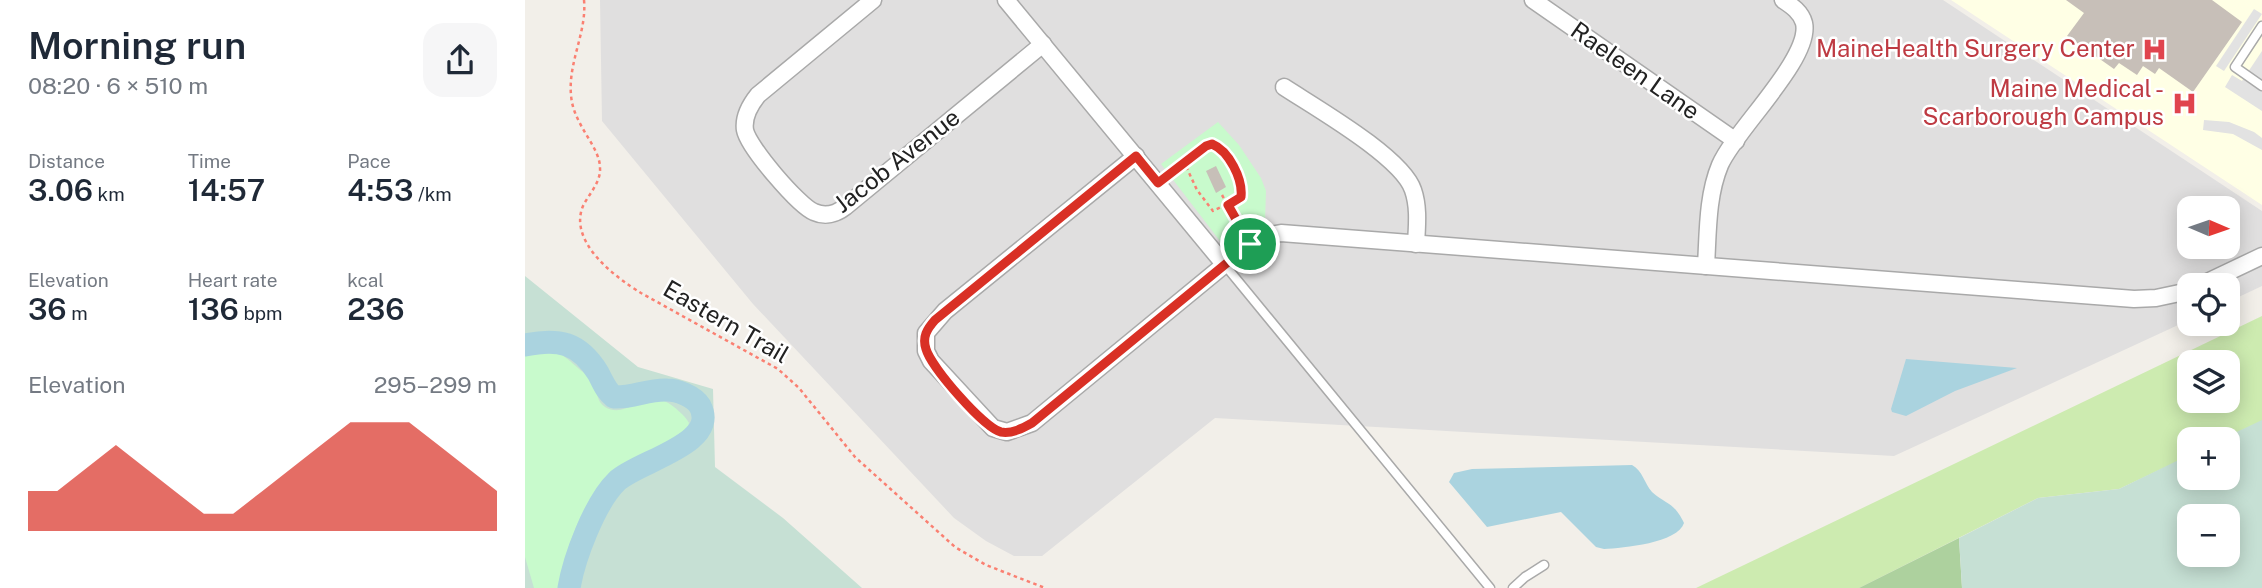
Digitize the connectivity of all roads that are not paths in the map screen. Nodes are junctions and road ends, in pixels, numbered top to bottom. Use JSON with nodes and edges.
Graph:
{"nodes":[{"id":1,"x":873,"y":0,"type":"edge"},
{"id":2,"x":1006,"y":0,"type":"edge"},
{"id":3,"x":1534,"y":0,"type":"edge"},
{"id":4,"x":1783,"y":0,"type":"edge"},
{"id":5,"x":2262,"y":26,"type":"edge"},
{"id":6,"x":2259,"y":39,"type":"edge"},
{"id":7,"x":1043,"y":44,"type":"junction"},
{"id":8,"x":2262,"y":86,"type":"edge"},
{"id":9,"x":1285,"y":87,"type":"dead end"},
{"id":10,"x":1736,"y":141,"type":"junction"},
{"id":11,"x":1136,"y":156,"type":"junction"},
{"id":12,"x":1416,"y":244,"type":"junction"},
{"id":13,"x":2262,"y":256,"type":"edge"},
{"id":14,"x":1224,"y":264,"type":"junction"},
{"id":15,"x":1706,"y":266,"type":"junction"},
{"id":16,"x":2226,"y":273,"type":"edge"},
{"id":17,"x":2177,"y":294,"type":"edge"},
{"id":18,"x":1544,"y":565,"type":"dead end"},
{"id":19,"x":1490,"y":588,"type":"edge"},
{"id":20,"x":1513,"y":588,"type":"edge"}],
"edges":[{"from":1,"to":7,"type":"street","name":"Jacob Avenue"},
{"from":2,"to":7,"type":"street"},
{"from":3,"to":10,"type":"street","name":"Raeleen Lane"},
{"from":4,"to":10,"type":"street"},
{"from":5,"to":6,"type":"lane"},
{"from":6,"to":8,"type":"lane"},
{"from":7,"to":11,"type":"street"},
{"from":9,"to":12,"type":"street"},
{"from":10,"to":15,"type":"street"},
{"from":11,"to":14,"type":"street"},
{"from":11,"to":14,"type":"street"},
{"from":12,"to":14,"type":"street"},
{"from":12,"to":15,"type":"street"},
{"from":13,"to":16,"type":"street"},
{"from":14,"to":19,"type":"lane"},
{"from":15,"to":17,"type":"street"},
{"from":18,"to":20,"type":"lane"}]}
